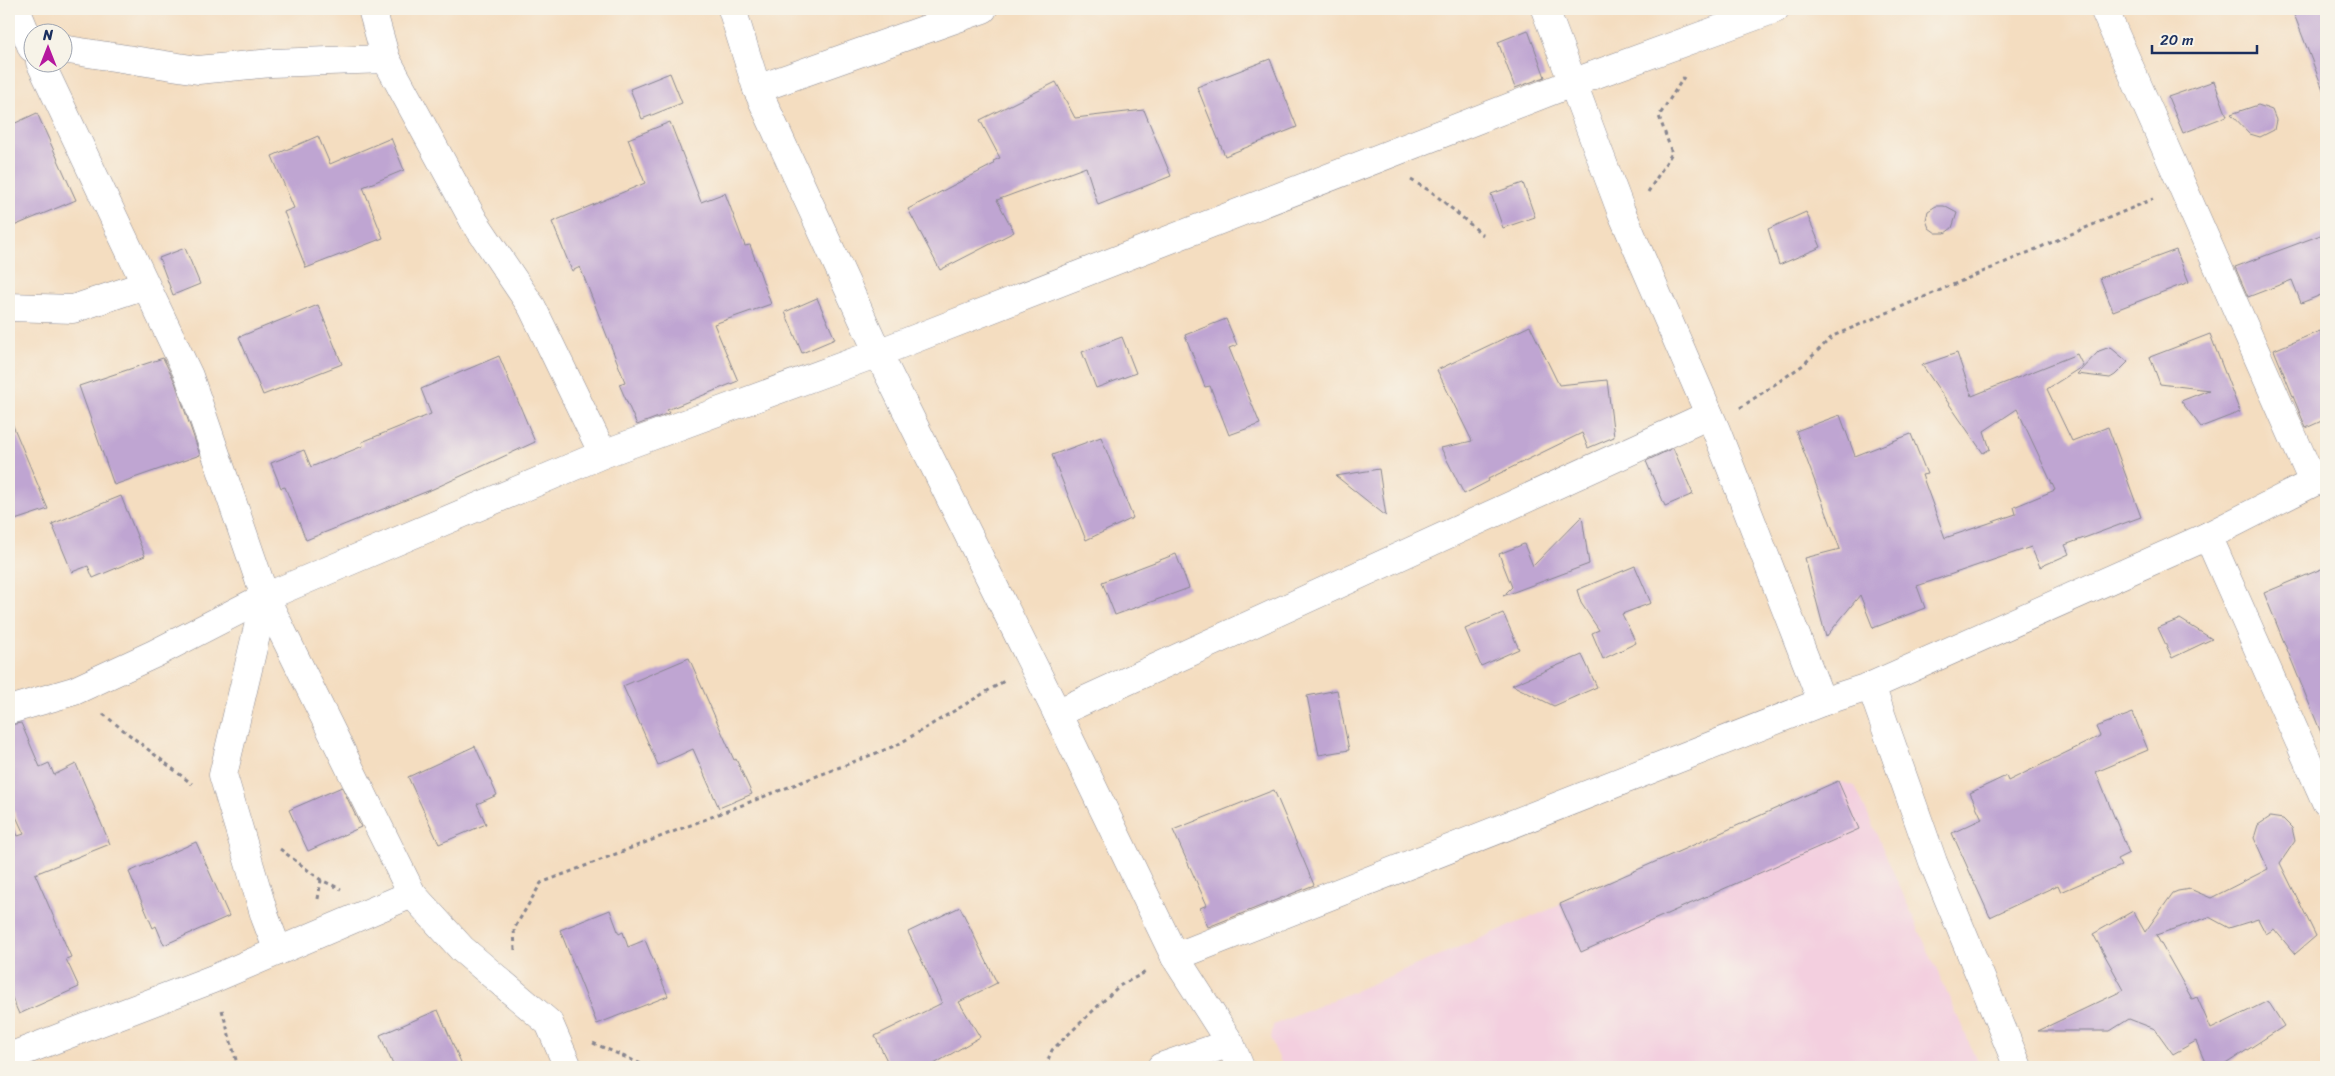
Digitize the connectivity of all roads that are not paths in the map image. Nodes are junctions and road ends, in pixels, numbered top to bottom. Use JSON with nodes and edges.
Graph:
{"nodes":[{"id":1,"x":372,"y":9,"type":"edge"},
{"id":2,"x":732,"y":9,"type":"edge"},
{"id":3,"x":984,"y":9,"type":"edge"},
{"id":4,"x":1545,"y":9,"type":"edge"},
{"id":5,"x":1775,"y":9,"type":"edge"},
{"id":6,"x":2104,"y":9,"type":"edge"},
{"id":7,"x":72,"y":50,"type":"edge"},
{"id":8,"x":386,"y":59,"type":"junction"},
{"id":9,"x":45,"y":72,"type":"edge"},
{"id":10,"x":1572,"y":82,"type":"junction"},
{"id":11,"x":757,"y":89,"type":"junction"},
{"id":12,"x":145,"y":284,"type":"junction"},
{"id":13,"x":9,"y":307,"type":"edge"},
{"id":14,"x":878,"y":353,"type":"junction"},
{"id":15,"x":1712,"y":423,"type":"junction"},
{"id":16,"x":603,"y":454,"type":"junction"},
{"id":17,"x":2320,"y":479,"type":"edge"},
{"id":18,"x":2208,"y":536,"type":"junction"},
{"id":19,"x":265,"y":597,"type":"junction"},
{"id":20,"x":1871,"y":686,"type":"junction"},
{"id":21,"x":1822,"y":702,"type":"junction"},
{"id":22,"x":9,"y":710,"type":"edge"},
{"id":23,"x":1057,"y":713,"type":"junction"},
{"id":24,"x":2326,"y":802,"type":"edge"},
{"id":25,"x":412,"y":894,"type":"junction"},
{"id":26,"x":278,"y":951,"type":"junction"},
{"id":27,"x":1174,"y":957,"type":"junction"},
{"id":28,"x":1235,"y":1055,"type":"edge"},
{"id":29,"x":9,"y":1057,"type":"edge"},
{"id":30,"x":568,"y":1067,"type":"edge"},
{"id":31,"x":1161,"y":1067,"type":"edge"},
{"id":32,"x":2018,"y":1067,"type":"edge"}],
"edges":[{"from":1,"to":8,"type":"street"},
{"from":2,"to":11,"type":"street"},
{"from":3,"to":11,"type":"street"},
{"from":4,"to":10,"type":"street"},
{"from":5,"to":10,"type":"street"},
{"from":6,"to":17,"type":"street"},
{"from":7,"to":8,"type":"street"},
{"from":8,"to":16,"type":"street"},
{"from":9,"to":12,"type":"street"},
{"from":10,"to":14,"type":"street"},
{"from":10,"to":15,"type":"street"},
{"from":11,"to":14,"type":"street"},
{"from":12,"to":13,"type":"street"},
{"from":12,"to":19,"type":"street"},
{"from":14,"to":16,"type":"street"},
{"from":14,"to":23,"type":"street"},
{"from":15,"to":21,"type":"street"},
{"from":15,"to":23,"type":"street"},
{"from":16,"to":19,"type":"street"},
{"from":17,"to":18,"type":"street"},
{"from":18,"to":20,"type":"street"},
{"from":18,"to":24,"type":"street"},
{"from":19,"to":22,"type":"street"},
{"from":19,"to":25,"type":"street"},
{"from":19,"to":26,"type":"street"},
{"from":20,"to":21,"type":"street"},
{"from":20,"to":32,"type":"street"},
{"from":21,"to":27,"type":"street"},
{"from":23,"to":27,"type":"street"},
{"from":25,"to":26,"type":"street"},
{"from":25,"to":30,"type":"street"},
{"from":26,"to":29,"type":"street"},
{"from":27,"to":28,"type":"street"},
{"from":28,"to":31,"type":"street"}]}
